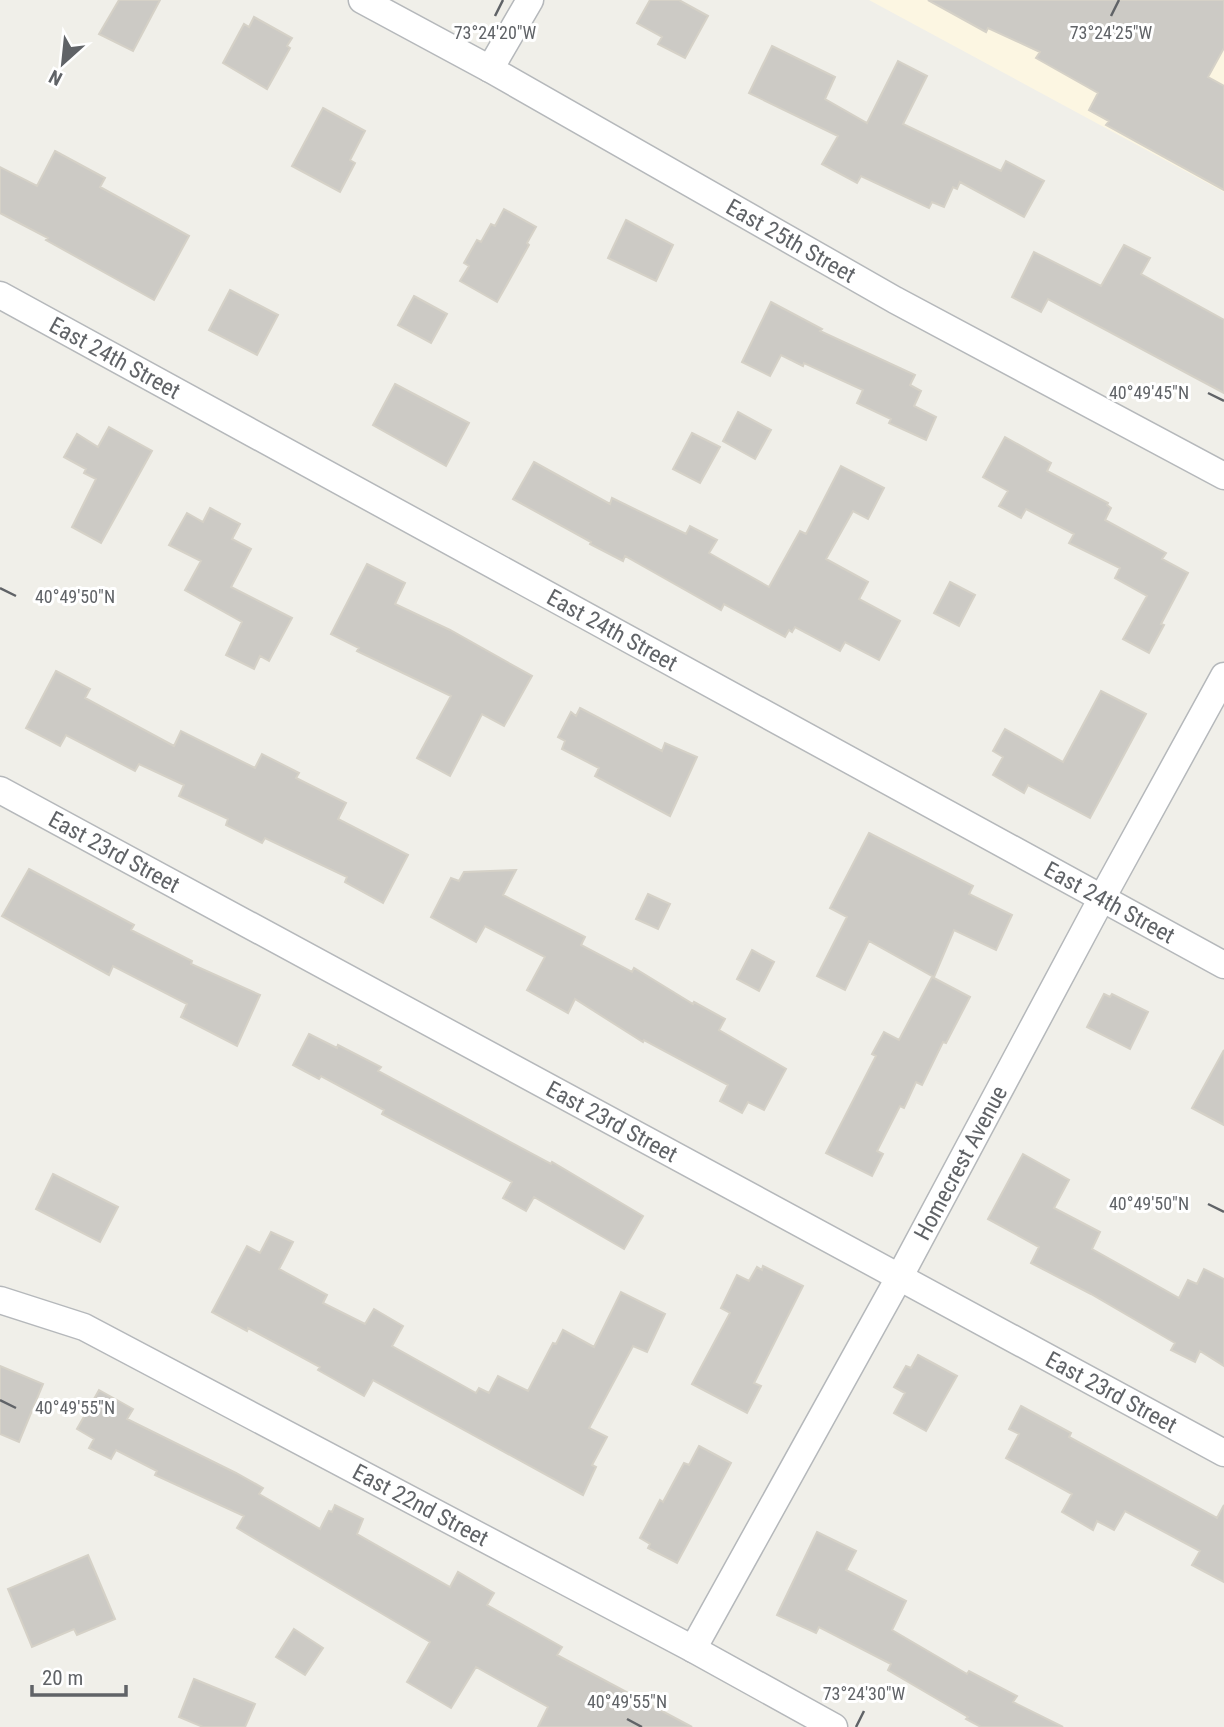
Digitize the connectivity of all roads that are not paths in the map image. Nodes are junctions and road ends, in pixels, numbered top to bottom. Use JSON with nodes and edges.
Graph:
{"nodes":[{"id":1,"x":362,"y":0,"type":"edge"},
{"id":2,"x":530,"y":0,"type":"edge"},
{"id":3,"x":490,"y":69,"type":"junction"},
{"id":4,"x":0,"y":295,"type":"edge"},
{"id":5,"x":1224,"y":477,"type":"edge"},
{"id":6,"x":1224,"y":676,"type":"edge"},
{"id":7,"x":0,"y":790,"type":"edge"},
{"id":8,"x":1102,"y":898,"type":"junction"},
{"id":9,"x":1224,"y":965,"type":"edge"},
{"id":10,"x":900,"y":1276,"type":"junction"},
{"id":11,"x":0,"y":1300,"type":"edge"},
{"id":12,"x":1224,"y":1453,"type":"edge"},
{"id":13,"x":693,"y":1649,"type":"junction"},
{"id":14,"x":834,"y":1727,"type":"edge"}],
"edges":[{"from":1,"to":3,"type":"street","name":"East 25th Street"},
{"from":2,"to":3,"type":"street"},
{"from":3,"to":5,"type":"street","name":"East 25th Street"},
{"from":4,"to":8,"type":"street","name":"East 24th Street"},
{"from":6,"to":8,"type":"street","name":"Homecrest Avenue"},
{"from":7,"to":10,"type":"street","name":"East 23rd Street"},
{"from":8,"to":9,"type":"street","name":"East 24th Street"},
{"from":8,"to":10,"type":"street","name":"Homecrest Avenue"},
{"from":10,"to":12,"type":"street","name":"East 23rd Street"},
{"from":10,"to":13,"type":"street","name":"Homecrest Avenue"},
{"from":11,"to":13,"type":"street","name":"East 22nd Street"},
{"from":13,"to":14,"type":"street","name":"East 22nd Street"}]}
